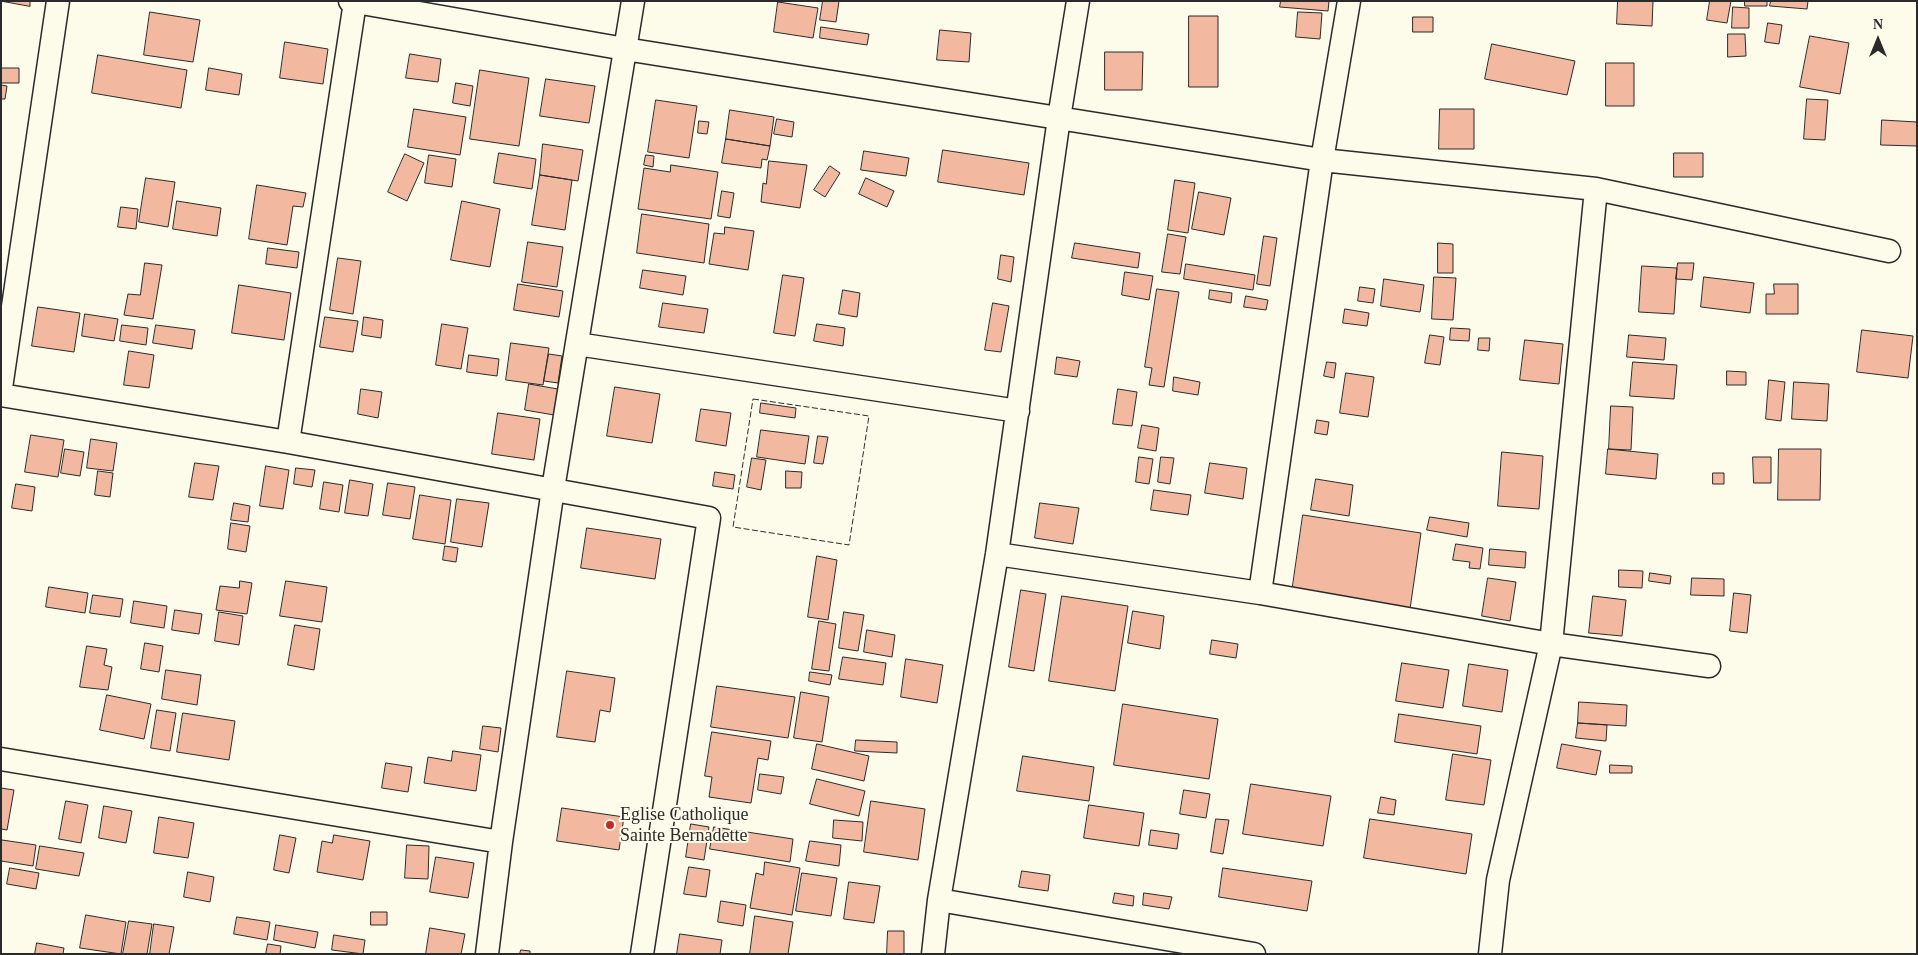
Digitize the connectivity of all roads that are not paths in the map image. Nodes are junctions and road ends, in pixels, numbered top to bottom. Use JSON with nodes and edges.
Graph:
{"nodes":[{"id":1,"x":58,"y":1,"type":"edge"},
{"id":2,"x":350,"y":1,"type":"edge"},
{"id":3,"x":633,"y":1,"type":"edge"},
{"id":4,"x":1078,"y":1,"type":"edge"},
{"id":5,"x":1349,"y":1,"type":"edge"},
{"id":6,"x":355,"y":2,"type":"edge"},
{"id":7,"x":625,"y":49,"type":"junction"},
{"id":8,"x":1059,"y":118,"type":"junction"},
{"id":9,"x":1322,"y":160,"type":"junction"},
{"id":10,"x":1596,"y":189,"type":"junction"},
{"id":11,"x":1889,"y":251,"type":"dead end"},
{"id":12,"x":577,"y":344,"type":"junction"},
{"id":13,"x":1,"y":388,"type":"edge"},
{"id":14,"x":1,"y":395,"type":"edge"},
{"id":15,"x":1018,"y":411,"type":"junction"},
{"id":16,"x":288,"y":442,"type":"junction"},
{"id":17,"x":553,"y":489,"type":"junction"},
{"id":18,"x":997,"y":554,"type":"junction"},
{"id":19,"x":1260,"y":593,"type":"junction"},
{"id":20,"x":1551,"y":644,"type":"junction"},
{"id":21,"x":1709,"y":666,"type":"dead end"},
{"id":22,"x":1,"y":759,"type":"edge"},
{"id":23,"x":501,"y":842,"type":"junction"},
{"id":24,"x":939,"y":900,"type":"junction"},
{"id":25,"x":487,"y":954,"type":"edge"},
{"id":26,"x":642,"y":954,"type":"edge"},
{"id":27,"x":933,"y":954,"type":"edge"},
{"id":28,"x":1254,"y":954,"type":"edge"},
{"id":29,"x":1490,"y":954,"type":"edge"}],
"edges":[{"from":1,"to":13,"type":"street"},
{"from":2,"to":6,"type":"street"},
{"from":3,"to":7,"type":"street"},
{"from":4,"to":8,"type":"street"},
{"from":5,"to":9,"type":"street"},
{"from":6,"to":7,"type":"street"},
{"from":6,"to":16,"type":"street"},
{"from":7,"to":8,"type":"street"},
{"from":7,"to":12,"type":"street"},
{"from":8,"to":9,"type":"street"},
{"from":8,"to":15,"type":"street"},
{"from":9,"to":10,"type":"street"},
{"from":9,"to":19,"type":"street"},
{"from":10,"to":11,"type":"street"},
{"from":10,"to":20,"type":"street"},
{"from":12,"to":15,"type":"street"},
{"from":12,"to":17,"type":"street"},
{"from":14,"to":16,"type":"street"},
{"from":15,"to":18,"type":"street"},
{"from":16,"to":17,"type":"street"},
{"from":17,"to":23,"type":"street"},
{"from":17,"to":26,"type":"street"},
{"from":18,"to":19,"type":"street"},
{"from":18,"to":24,"type":"street"},
{"from":19,"to":20,"type":"street"},
{"from":20,"to":21,"type":"street"},
{"from":20,"to":29,"type":"street"},
{"from":22,"to":23,"type":"street"},
{"from":23,"to":25,"type":"street"},
{"from":24,"to":27,"type":"street"},
{"from":24,"to":28,"type":"street"}]}
